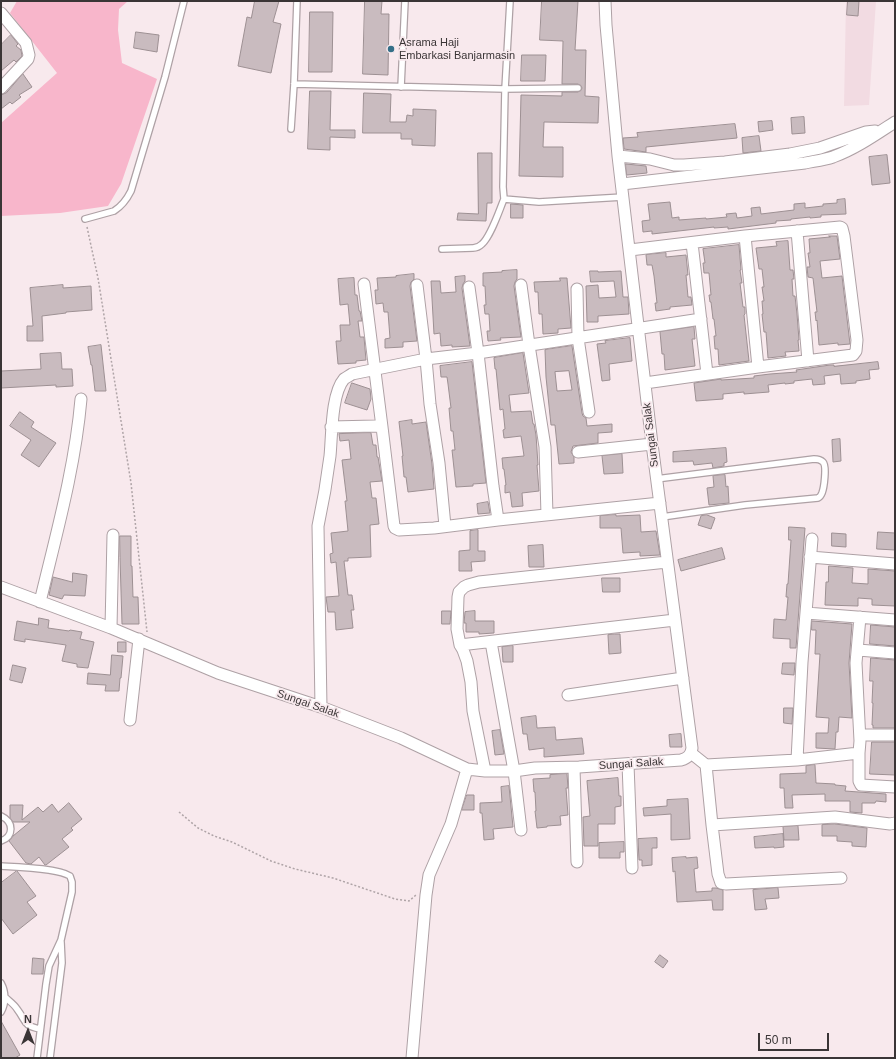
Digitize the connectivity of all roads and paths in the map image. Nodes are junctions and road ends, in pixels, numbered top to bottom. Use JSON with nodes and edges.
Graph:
{"nodes":[{"id":1,"x":184,"y":1,"type":"edge"},
{"id":2,"x":297,"y":1,"type":"edge"},
{"id":3,"x":405,"y":1,"type":"edge"},
{"id":4,"x":510,"y":1,"type":"edge"},
{"id":5,"x":605,"y":1,"type":"edge"},
{"id":6,"x":1,"y":14,"type":"edge"},
{"id":7,"x":294,"y":84,"type":"junction"},
{"id":8,"x":401,"y":87,"type":"junction"},
{"id":9,"x":1,"y":88,"type":"edge"},
{"id":10,"x":578,"y":88,"type":"dead end"},
{"id":11,"x":505,"y":89,"type":"junction"},
{"id":12,"x":895,"y":122,"type":"edge"},
{"id":13,"x":291,"y":129,"type":"dead end"},
{"id":14,"x":882,"y":131,"type":"junction"},
{"id":15,"x":618,"y":156,"type":"junction"},
{"id":16,"x":622,"y":184,"type":"junction"},
{"id":17,"x":624,"y":197,"type":"junction"},
{"id":18,"x":504,"y":199,"type":"junction"},
{"id":19,"x":86,"y":219,"type":"joint"},
{"id":20,"x":797,"y":231,"type":"junction"},
{"id":21,"x":745,"y":236,"type":"junction"},
{"id":22,"x":692,"y":243,"type":"junction"},
{"id":23,"x":442,"y":249,"type":"dead end"},
{"id":24,"x":630,"y":250,"type":"junction"},
{"id":25,"x":364,"y":284,"type":"dead end"},
{"id":26,"x":417,"y":285,"type":"dead end"},
{"id":27,"x":521,"y":285,"type":"dead end"},
{"id":28,"x":469,"y":287,"type":"dead end"},
{"id":29,"x":577,"y":289,"type":"dead end"},
{"id":30,"x":701,"y":319,"type":"junction"},
{"id":31,"x":639,"y":329,"type":"junction"},
{"id":32,"x":578,"y":338,"type":"junction"},
{"id":33,"x":529,"y":345,"type":"junction"},
{"id":34,"x":478,"y":353,"type":"junction"},
{"id":35,"x":426,"y":358,"type":"junction"},
{"id":36,"x":808,"y":361,"type":"junction"},
{"id":37,"x":758,"y":367,"type":"junction"},
{"id":38,"x":375,"y":370,"type":"junction"},
{"id":39,"x":707,"y":374,"type":"junction"},
{"id":40,"x":645,"y":383,"type":"junction"},
{"id":41,"x":81,"y":399,"type":"dead end"},
{"id":42,"x":589,"y":412,"type":"dead end"},
{"id":43,"x":331,"y":427,"type":"junction"},
{"id":44,"x":382,"y":427,"type":"junction"},
{"id":45,"x":652,"y":444,"type":"junction"},
{"id":46,"x":578,"y":452,"type":"dead end"},
{"id":47,"x":656,"y":479,"type":"junction"},
{"id":48,"x":660,"y":503,"type":"junction"},
{"id":49,"x":547,"y":515,"type":"junction"},
{"id":50,"x":662,"y":517,"type":"junction"},
{"id":51,"x":498,"y":520,"type":"junction"},
{"id":52,"x":445,"y":526,"type":"junction"},
{"id":53,"x":113,"y":535,"type":"dead end"},
{"id":54,"x":812,"y":539,"type":"dead end"},
{"id":55,"x":810,"y":557,"type":"junction"},
{"id":56,"x":667,"y":562,"type":"junction"},
{"id":57,"x":895,"y":564,"type":"edge"},
{"id":58,"x":1,"y":587,"type":"edge"},
{"id":59,"x":40,"y":602,"type":"junction"},
{"id":60,"x":806,"y":613,"type":"junction"},
{"id":61,"x":860,"y":617,"type":"junction"},
{"id":62,"x":675,"y":620,"type":"junction"},
{"id":63,"x":895,"y":620,"type":"edge"},
{"id":64,"x":111,"y":628,"type":"junction"},
{"id":65,"x":144,"y":641,"type":"junction"},
{"id":66,"x":491,"y":642,"type":"junction"},
{"id":67,"x":460,"y":645,"type":"junction"},
{"id":68,"x":858,"y":650,"type":"junction"},
{"id":69,"x":895,"y":653,"type":"edge"},
{"id":70,"x":683,"y":678,"type":"junction"},
{"id":71,"x":568,"y":695,"type":"dead end"},
{"id":72,"x":321,"y":707,"type":"junction"},
{"id":73,"x":130,"y":720,"type":"dead end"},
{"id":74,"x":860,"y":735,"type":"junction"},
{"id":75,"x":895,"y":735,"type":"edge"},
{"id":76,"x":691,"y":753,"type":"junction"},
{"id":77,"x":859,"y":754,"type":"junction"},
{"id":78,"x":797,"y":760,"type":"junction"},
{"id":79,"x":628,"y":764,"type":"junction"},
{"id":80,"x":706,"y":765,"type":"junction"},
{"id":81,"x":574,"y":768,"type":"junction"},
{"id":82,"x":467,"y":769,"type":"junction"},
{"id":83,"x":485,"y":771,"type":"junction"},
{"id":84,"x":514,"y":771,"type":"junction"},
{"id":85,"x":895,"y":787,"type":"edge"},
{"id":86,"x":179,"y":812,"type":"dead end"},
{"id":87,"x":1,"y":816,"type":"edge"},
{"id":88,"x":895,"y":823,"type":"edge"},
{"id":89,"x":712,"y":825,"type":"junction"},
{"id":90,"x":521,"y":830,"type":"dead end"},
{"id":91,"x":1,"y":841,"type":"edge"},
{"id":92,"x":577,"y":862,"type":"dead end"},
{"id":93,"x":1,"y":866,"type":"edge"},
{"id":94,"x":632,"y":868,"type":"dead end"},
{"id":95,"x":841,"y":878,"type":"dead end"},
{"id":96,"x":418,"y":891,"type":"dead end"},
{"id":97,"x":61,"y":940,"type":"junction"},
{"id":98,"x":1,"y":983,"type":"edge"},
{"id":99,"x":5,"y":997,"type":"junction"},
{"id":100,"x":1,"y":1012,"type":"edge"},
{"id":101,"x":40,"y":1029,"type":"junction"},
{"id":102,"x":37,"y":1058,"type":"edge"},
{"id":103,"x":50,"y":1058,"type":"edge"},
{"id":104,"x":412,"y":1058,"type":"edge"}],
"edges":[{"from":1,"to":19,"type":"lane"},
{"from":2,"to":7,"type":"lane"},
{"from":3,"to":8,"type":"lane"},
{"from":4,"to":11,"type":"lane"},
{"from":5,"to":15,"type":"street","name":"Sungai Salak"},
{"from":6,"to":9,"type":"street"},
{"from":7,"to":8,"type":"lane"},
{"from":7,"to":13,"type":"lane"},
{"from":8,"to":11,"type":"lane"},
{"from":10,"to":11,"type":"lane"},
{"from":11,"to":18,"type":"lane"},
{"from":12,"to":14,"type":"street"},
{"from":14,"to":15,"type":"street"},
{"from":14,"to":16,"type":"street"},
{"from":15,"to":16,"type":"street","name":"Sungai Salak"},
{"from":16,"to":17,"type":"street","name":"Sungai Salak"},
{"from":17,"to":18,"type":"lane"},
{"from":17,"to":24,"type":"street","name":"Sungai Salak"},
{"from":18,"to":23,"type":"lane"},
{"from":19,"to":65,"type":"path"},
{"from":20,"to":21,"type":"street"},
{"from":20,"to":36,"type":"street"},
{"from":20,"to":36,"type":"street"},
{"from":21,"to":22,"type":"street"},
{"from":21,"to":37,"type":"street"},
{"from":22,"to":24,"type":"street"},
{"from":22,"to":30,"type":"street"},
{"from":24,"to":31,"type":"street","name":"Sungai Salak"},
{"from":25,"to":38,"type":"street"},
{"from":26,"to":35,"type":"street"},
{"from":27,"to":33,"type":"street"},
{"from":28,"to":34,"type":"street"},
{"from":29,"to":32,"type":"street"},
{"from":30,"to":31,"type":"street"},
{"from":30,"to":39,"type":"street"},
{"from":31,"to":32,"type":"street"},
{"from":31,"to":40,"type":"street","name":"Sungai Salak"},
{"from":32,"to":33,"type":"street"},
{"from":32,"to":42,"type":"street"},
{"from":33,"to":34,"type":"street"},
{"from":33,"to":49,"type":"street"},
{"from":34,"to":35,"type":"street"},
{"from":34,"to":51,"type":"street"},
{"from":35,"to":38,"type":"street"},
{"from":35,"to":52,"type":"street"},
{"from":36,"to":37,"type":"street"},
{"from":37,"to":39,"type":"street"},
{"from":38,"to":43,"type":"street"},
{"from":38,"to":44,"type":"street"},
{"from":39,"to":40,"type":"street"},
{"from":40,"to":45,"type":"street","name":"Sungai Salak"},
{"from":41,"to":59,"type":"street"},
{"from":43,"to":44,"type":"street"},
{"from":43,"to":72,"type":"street"},
{"from":44,"to":52,"type":"street"},
{"from":45,"to":46,"type":"street"},
{"from":45,"to":47,"type":"street","name":"Sungai Salak"},
{"from":47,"to":48,"type":"street","name":"Sungai Salak"},
{"from":47,"to":50,"type":"lane"},
{"from":48,"to":49,"type":"street"},
{"from":48,"to":50,"type":"street","name":"Sungai Salak"},
{"from":49,"to":51,"type":"street"},
{"from":50,"to":56,"type":"street","name":"Sungai Salak"},
{"from":51,"to":52,"type":"street"},
{"from":53,"to":64,"type":"street"},
{"from":54,"to":55,"type":"street"},
{"from":55,"to":57,"type":"street"},
{"from":55,"to":60,"type":"street"},
{"from":56,"to":62,"type":"street","name":"Sungai Salak"},
{"from":56,"to":67,"type":"street"},
{"from":58,"to":59,"type":"street","name":"Sungai Salak"},
{"from":59,"to":64,"type":"street","name":"Sungai Salak"},
{"from":60,"to":61,"type":"street"},
{"from":60,"to":78,"type":"street"},
{"from":61,"to":63,"type":"street"},
{"from":61,"to":68,"type":"street"},
{"from":62,"to":66,"type":"street"},
{"from":62,"to":70,"type":"street","name":"Sungai Salak"},
{"from":64,"to":65,"type":"street","name":"Sungai Salak"},
{"from":65,"to":72,"type":"street","name":"Sungai Salak"},
{"from":65,"to":73,"type":"street"},
{"from":66,"to":67,"type":"street"},
{"from":66,"to":84,"type":"street"},
{"from":67,"to":83,"type":"street"},
{"from":68,"to":69,"type":"street"},
{"from":68,"to":74,"type":"street"},
{"from":70,"to":71,"type":"street"},
{"from":70,"to":76,"type":"street","name":"Sungai Salak"},
{"from":72,"to":82,"type":"street","name":"Sungai Salak"},
{"from":74,"to":75,"type":"street"},
{"from":74,"to":77,"type":"street"},
{"from":76,"to":79,"type":"street","name":"Sungai Salak"},
{"from":76,"to":80,"type":"street"},
{"from":77,"to":78,"type":"street"},
{"from":77,"to":85,"type":"street"},
{"from":78,"to":80,"type":"street"},
{"from":79,"to":81,"type":"street","name":"Sungai Salak"},
{"from":79,"to":94,"type":"street"},
{"from":80,"to":89,"type":"street"},
{"from":81,"to":84,"type":"street","name":"Sungai Salak"},
{"from":81,"to":92,"type":"street"},
{"from":82,"to":83,"type":"street","name":"Sungai Salak"},
{"from":82,"to":104,"type":"street"},
{"from":83,"to":84,"type":"street","name":"Sungai Salak"},
{"from":84,"to":90,"type":"street"},
{"from":86,"to":96,"type":"path"},
{"from":87,"to":91,"type":"lane"},
{"from":88,"to":89,"type":"street"},
{"from":89,"to":95,"type":"street"},
{"from":93,"to":97,"type":"lane"},
{"from":97,"to":101,"type":"lane"},
{"from":97,"to":103,"type":"lane"},
{"from":98,"to":99,"type":"lane"},
{"from":99,"to":100,"type":"lane"},
{"from":99,"to":101,"type":"lane"},
{"from":101,"to":102,"type":"lane"}]}
